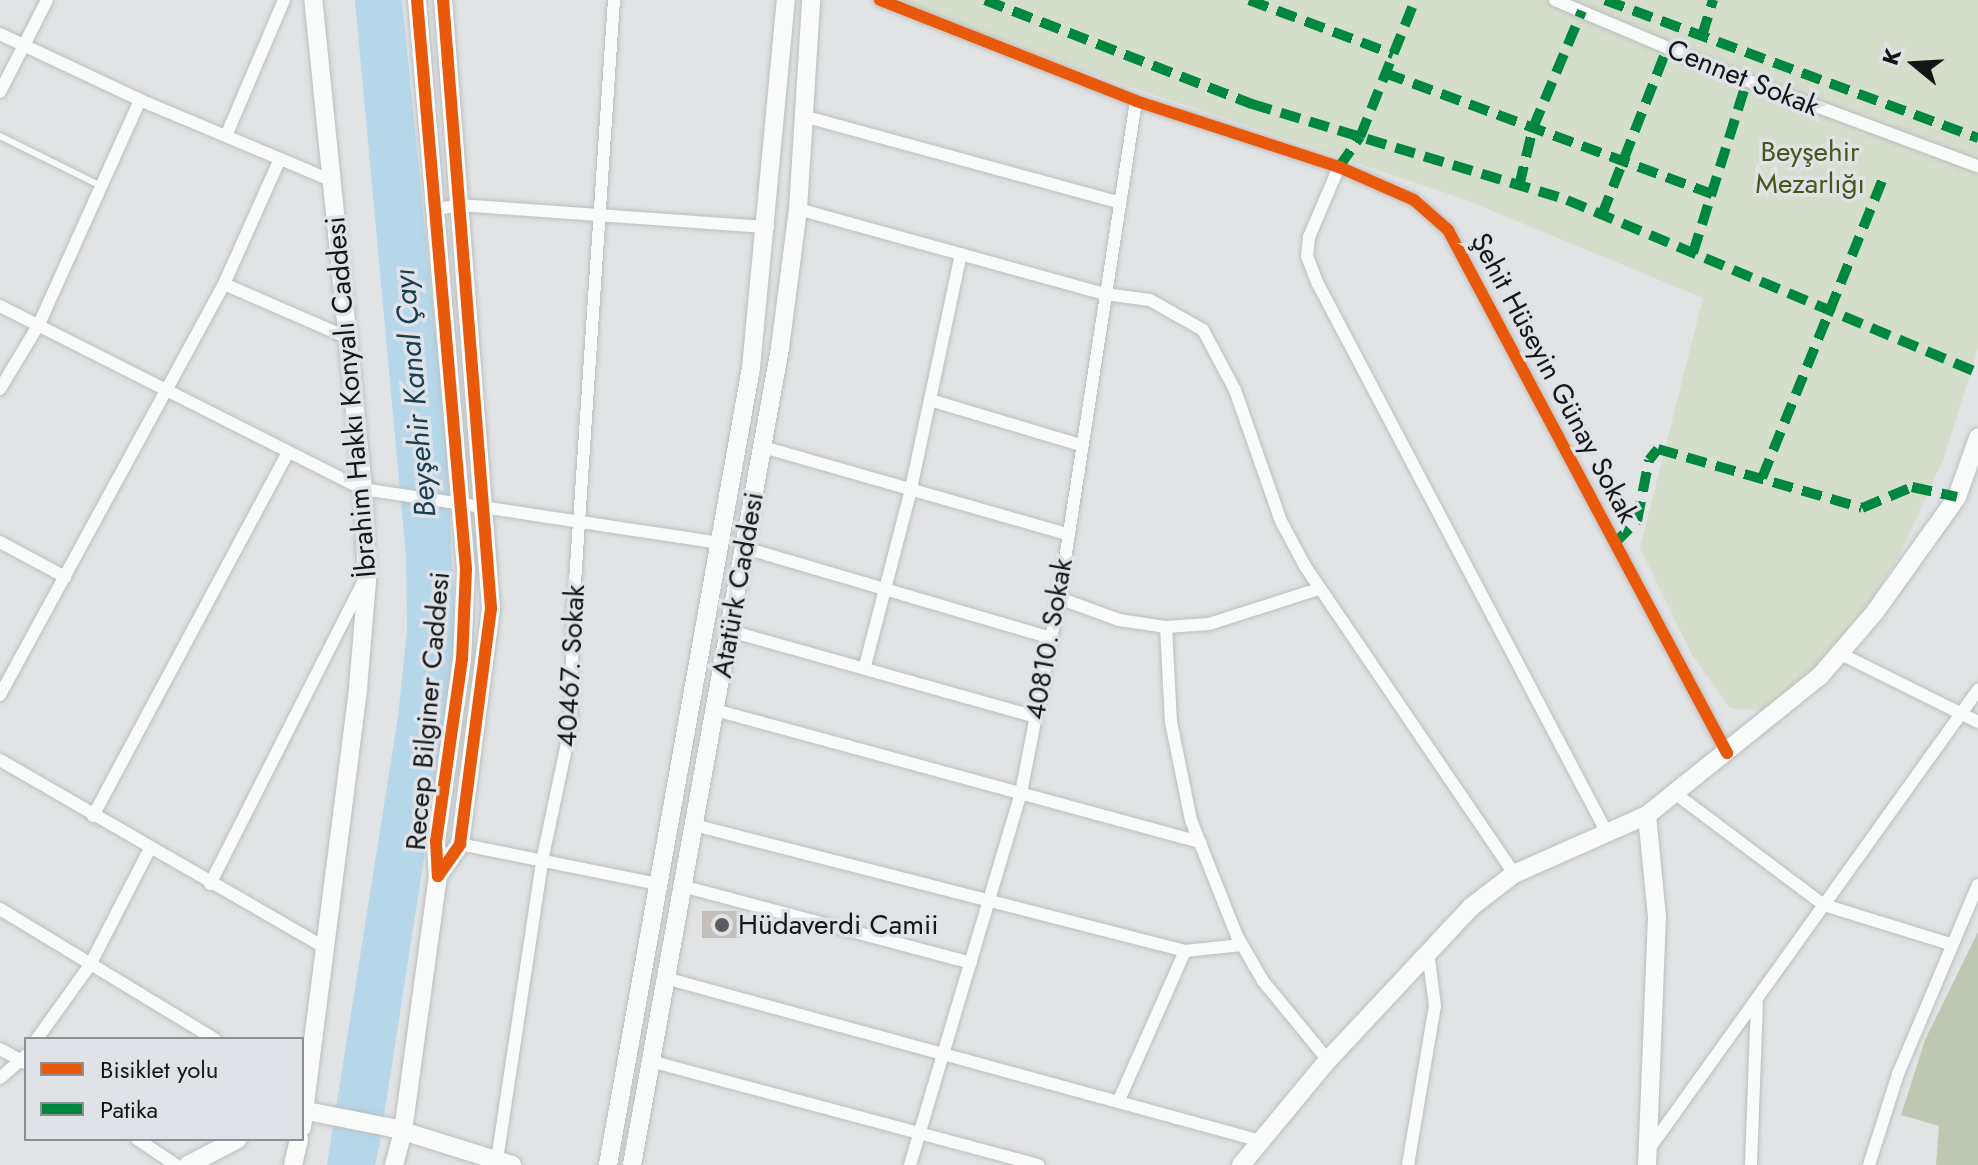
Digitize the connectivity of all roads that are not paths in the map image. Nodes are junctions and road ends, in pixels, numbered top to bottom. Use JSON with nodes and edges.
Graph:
{"nodes":[{"id":1,"x":47,"y":0,"type":"edge"},
{"id":2,"x":284,"y":0,"type":"edge"},
{"id":3,"x":313,"y":0,"type":"edge"},
{"id":4,"x":417,"y":0,"type":"edge"},
{"id":5,"x":443,"y":0,"type":"edge"},
{"id":6,"x":614,"y":0,"type":"edge"},
{"id":7,"x":786,"y":0,"type":"edge"},
{"id":8,"x":811,"y":0,"type":"edge"},
{"id":9,"x":880,"y":0,"type":"edge"},
{"id":10,"x":1555,"y":0,"type":"edge"},
{"id":11,"x":0,"y":34,"type":"edge"},
{"id":12,"x":25,"y":46,"type":"junction"},
{"id":13,"x":0,"y":92,"type":"edge"},
{"id":14,"x":140,"y":100,"type":"junction"},
{"id":15,"x":1136,"y":101,"type":"junction"},
{"id":16,"x":803,"y":116,"type":"junction"},
{"id":17,"x":0,"y":136,"type":"edge"},
{"id":18,"x":226,"y":136,"type":"junction"},
{"id":19,"x":280,"y":159,"type":"junction"},
{"id":20,"x":1978,"y":166,"type":"edge"},
{"id":21,"x":1339,"y":167,"type":"junction"},
{"id":22,"x":333,"y":181,"type":"junction"},
{"id":23,"x":101,"y":187,"type":"junction"},
{"id":24,"x":1117,"y":202,"type":"junction"},
{"id":25,"x":459,"y":205,"type":"junction"},
{"id":26,"x":798,"y":209,"type":"junction"},
{"id":27,"x":435,"y":210,"type":"junction"},
{"id":28,"x":600,"y":214,"type":"junction"},
{"id":29,"x":768,"y":227,"type":"junction"},
{"id":30,"x":961,"y":254,"type":"junction"},
{"id":31,"x":224,"y":284,"type":"junction"},
{"id":32,"x":1105,"y":294,"type":"junction"},
{"id":33,"x":0,"y":306,"type":"edge"},
{"id":34,"x":39,"y":324,"type":"junction"},
{"id":35,"x":348,"y":338,"type":"junction"},
{"id":36,"x":0,"y":389,"type":"edge"},
{"id":37,"x":168,"y":391,"type":"junction"},
{"id":38,"x":930,"y":400,"type":"junction"},
{"id":39,"x":1978,"y":438,"type":"edge"},
{"id":40,"x":1080,"y":445,"type":"junction"},
{"id":41,"x":763,"y":447,"type":"junction"},
{"id":42,"x":288,"y":453,"type":"junction"},
{"id":43,"x":1976,"y":460,"type":"edge"},
{"id":44,"x":363,"y":489,"type":"junction"},
{"id":45,"x":911,"y":489,"type":"junction"},
{"id":46,"x":464,"y":508,"type":"junction"},
{"id":47,"x":485,"y":511,"type":"junction"},
{"id":48,"x":580,"y":524,"type":"junction"},
{"id":49,"x":1067,"y":534,"type":"junction"},
{"id":50,"x":0,"y":542,"type":"edge"},
{"id":51,"x":719,"y":543,"type":"junction"},
{"id":52,"x":745,"y":548,"type":"junction"},
{"id":53,"x":367,"y":573,"type":"junction"},
{"id":54,"x":65,"y":577,"type":"junction"},
{"id":55,"x":885,"y":589,"type":"junction"},
{"id":56,"x":1319,"y":589,"type":"junction"},
{"id":57,"x":1059,"y":598,"type":"junction"},
{"id":58,"x":1166,"y":627,"type":"junction"},
{"id":59,"x":730,"y":631,"type":"junction"},
{"id":60,"x":1051,"y":638,"type":"junction"},
{"id":61,"x":1841,"y":654,"type":"junction"},
{"id":62,"x":865,"y":666,"type":"junction"},
{"id":63,"x":1978,"y":690,"type":"edge"},
{"id":64,"x":0,"y":695,"type":"edge"},
{"id":65,"x":715,"y":710,"type":"junction"},
{"id":66,"x":1961,"y":711,"type":"junction"},
{"id":67,"x":1036,"y":717,"type":"junction"},
{"id":68,"x":1978,"y":722,"type":"edge"},
{"id":69,"x":1727,"y":753,"type":"junction"},
{"id":70,"x":0,"y":760,"type":"edge"},
{"id":71,"x":1021,"y":793,"type":"junction"},
{"id":72,"x":1676,"y":794,"type":"junction"},
{"id":73,"x":1647,"y":815,"type":"junction"},
{"id":74,"x":93,"y":816,"type":"junction"},
{"id":75,"x":694,"y":825,"type":"junction"},
{"id":76,"x":1608,"y":835,"type":"junction"},
{"id":77,"x":1200,"y":842,"type":"junction"},
{"id":78,"x":460,"y":844,"type":"junction"},
{"id":79,"x":149,"y":850,"type":"junction"},
{"id":80,"x":542,"y":861,"type":"junction"},
{"id":81,"x":1514,"y":874,"type":"junction"},
{"id":82,"x":438,"y":876,"type":"junction"},
{"id":83,"x":210,"y":884,"type":"junction"},
{"id":84,"x":659,"y":884,"type":"junction"},
{"id":85,"x":1978,"y":885,"type":"edge"},
{"id":86,"x":682,"y":886,"type":"junction"},
{"id":87,"x":989,"y":902,"type":"junction"},
{"id":88,"x":1824,"y":905,"type":"junction"},
{"id":89,"x":0,"y":909,"type":"edge"},
{"id":90,"x":1950,"y":944,"type":"junction"},
{"id":91,"x":1242,"y":945,"type":"junction"},
{"id":92,"x":327,"y":949,"type":"junction"},
{"id":93,"x":1428,"y":949,"type":"junction"},
{"id":94,"x":1185,"y":951,"type":"junction"},
{"id":95,"x":971,"y":963,"type":"junction"},
{"id":96,"x":90,"y":965,"type":"junction"},
{"id":97,"x":665,"y":978,"type":"junction"},
{"id":98,"x":1757,"y":1004,"type":"junction"},
{"id":99,"x":38,"y":1037,"type":"edge"},
{"id":100,"x":212,"y":1037,"type":"edge"},
{"id":101,"x":0,"y":1049,"type":"edge"},
{"id":102,"x":944,"y":1052,"type":"junction"},
{"id":103,"x":24,"y":1060,"type":"edge"},
{"id":104,"x":1328,"y":1060,"type":"junction"},
{"id":105,"x":24,"y":1061,"type":"edge"},
{"id":106,"x":650,"y":1061,"type":"junction"},
{"id":107,"x":0,"y":1078,"type":"edge"},
{"id":108,"x":1119,"y":1100,"type":"junction"},
{"id":109,"x":304,"y":1107,"type":"edge"},
{"id":110,"x":398,"y":1129,"type":"junction"},
{"id":111,"x":918,"y":1134,"type":"junction"},
{"id":112,"x":140,"y":1141,"type":"edge"},
{"id":113,"x":234,"y":1141,"type":"edge"},
{"id":114,"x":299,"y":1141,"type":"edge"},
{"id":115,"x":1261,"y":1141,"type":"junction"},
{"id":116,"x":1648,"y":1158,"type":"edge"},
{"id":117,"x":502,"y":1163,"type":"edge"},
{"id":118,"x":176,"y":1165,"type":"edge"},
{"id":119,"x":188,"y":1165,"type":"edge"},
{"id":120,"x":293,"y":1165,"type":"edge"},
{"id":121,"x":394,"y":1165,"type":"edge"},
{"id":122,"x":608,"y":1165,"type":"edge"},
{"id":123,"x":632,"y":1165,"type":"edge"},
{"id":124,"x":910,"y":1165,"type":"edge"},
{"id":125,"x":1038,"y":1165,"type":"edge"},
{"id":126,"x":1241,"y":1165,"type":"edge"},
{"id":127,"x":1408,"y":1165,"type":"edge"},
{"id":128,"x":1751,"y":1165,"type":"edge"},
{"id":129,"x":1869,"y":1165,"type":"edge"}],
"edges":[{"from":1,"to":12,"type":"street"},
{"from":2,"to":18,"type":"street"},
{"from":3,"to":22,"type":"street","name":"İbrahim Hakkı Konyalı Caddesi"},
{"from":4,"to":27,"type":"street","name":"Recep Bilginer Caddesi"},
{"from":5,"to":25,"type":"street","name":"Recep Bilginer Caddesi"},
{"from":6,"to":28,"type":"street","name":"40467. Sokak"},
{"from":7,"to":29,"type":"street","name":"Atatürk Caddesi"},
{"from":8,"to":16,"type":"street","name":"Atatürk Caddesi"},
{"from":9,"to":15,"type":"street","name":"Şehit Hüseyin Günay Sokak"},
{"from":10,"to":20,"type":"street","name":"Cennet Sokak"},
{"from":11,"to":12,"type":"street"},
{"from":12,"to":13,"type":"street"},
{"from":12,"to":14,"type":"street"},
{"from":14,"to":18,"type":"street"},
{"from":14,"to":23,"type":"street"},
{"from":15,"to":21,"type":"street","name":"Şehit Hüseyin Günay Sokak"},
{"from":15,"to":24,"type":"street","name":"40810. Sokak"},
{"from":16,"to":24,"type":"street"},
{"from":16,"to":26,"type":"street","name":"Atatürk Caddesi"},
{"from":17,"to":23,"type":"lane"},
{"from":18,"to":19,"type":"street"},
{"from":19,"to":22,"type":"street"},
{"from":19,"to":31,"type":"street"},
{"from":21,"to":69,"type":"street","name":"Şehit Hüseyin Günay Sokak"},
{"from":21,"to":76,"type":"street"},
{"from":22,"to":35,"type":"street","name":"İbrahim Hakkı Konyalı Caddesi"},
{"from":23,"to":34,"type":"street"},
{"from":24,"to":32,"type":"street","name":"40810. Sokak"},
{"from":25,"to":27,"type":"street"},
{"from":25,"to":28,"type":"street"},
{"from":25,"to":47,"type":"street","name":"Recep Bilginer Caddesi"},
{"from":26,"to":30,"type":"street"},
{"from":26,"to":41,"type":"street","name":"Atatürk Caddesi"},
{"from":27,"to":46,"type":"street","name":"Recep Bilginer Caddesi"},
{"from":28,"to":29,"type":"street"},
{"from":28,"to":48,"type":"street","name":"40467. Sokak"},
{"from":29,"to":51,"type":"street","name":"Atatürk Caddesi"},
{"from":30,"to":32,"type":"street"},
{"from":30,"to":38,"type":"street"},
{"from":31,"to":35,"type":"street"},
{"from":31,"to":37,"type":"street"},
{"from":32,"to":40,"type":"street","name":"40810. Sokak"},
{"from":32,"to":56,"type":"street"},
{"from":33,"to":34,"type":"street"},
{"from":34,"to":36,"type":"street"},
{"from":34,"to":37,"type":"street"},
{"from":35,"to":44,"type":"street","name":"İbrahim Hakkı Konyalı Caddesi"},
{"from":37,"to":42,"type":"street"},
{"from":37,"to":54,"type":"street"},
{"from":38,"to":40,"type":"street"},
{"from":38,"to":45,"type":"street"},
{"from":39,"to":43,"type":"street"},
{"from":40,"to":49,"type":"street","name":"40810. Sokak"},
{"from":41,"to":45,"type":"street"},
{"from":41,"to":52,"type":"street","name":"Atatürk Caddesi"},
{"from":42,"to":44,"type":"street"},
{"from":42,"to":74,"type":"street"},
{"from":43,"to":61,"type":"street"},
{"from":44,"to":46,"type":"street"},
{"from":44,"to":53,"type":"street","name":"İbrahim Hakkı Konyalı Caddesi"},
{"from":45,"to":49,"type":"street"},
{"from":45,"to":55,"type":"street"},
{"from":46,"to":47,"type":"street"},
{"from":46,"to":82,"type":"street","name":"Recep Bilginer Caddesi"},
{"from":47,"to":48,"type":"street"},
{"from":47,"to":78,"type":"street","name":"Recep Bilginer Caddesi"},
{"from":48,"to":51,"type":"street"},
{"from":48,"to":80,"type":"street","name":"40467. Sokak"},
{"from":49,"to":57,"type":"street","name":"40810. Sokak"},
{"from":50,"to":54,"type":"street"},
{"from":51,"to":84,"type":"street","name":"Atatürk Caddesi"},
{"from":52,"to":55,"type":"street"},
{"from":52,"to":59,"type":"street","name":"Atatürk Caddesi"},
{"from":53,"to":83,"type":"street"},
{"from":53,"to":92,"type":"street","name":"İbrahim Hakkı Konyalı Caddesi"},
{"from":54,"to":64,"type":"street"},
{"from":55,"to":60,"type":"street"},
{"from":55,"to":62,"type":"street"},
{"from":56,"to":58,"type":"street"},
{"from":56,"to":81,"type":"street"},
{"from":57,"to":58,"type":"street"},
{"from":57,"to":60,"type":"street","name":"40810. Sokak"},
{"from":58,"to":77,"type":"street"},
{"from":59,"to":62,"type":"street"},
{"from":59,"to":65,"type":"street","name":"Atatürk Caddesi"},
{"from":60,"to":67,"type":"street","name":"40810. Sokak"},
{"from":61,"to":66,"type":"street"},
{"from":61,"to":69,"type":"street"},
{"from":62,"to":67,"type":"street"},
{"from":63,"to":66,"type":"street"},
{"from":65,"to":71,"type":"street"},
{"from":65,"to":75,"type":"street","name":"Atatürk Caddesi"},
{"from":66,"to":68,"type":"street"},
{"from":66,"to":88,"type":"street"},
{"from":67,"to":71,"type":"street","name":"40810. Sokak"},
{"from":69,"to":72,"type":"street"},
{"from":70,"to":74,"type":"street"},
{"from":71,"to":77,"type":"street"},
{"from":71,"to":87,"type":"street","name":"40810. Sokak"},
{"from":72,"to":73,"type":"street"},
{"from":72,"to":88,"type":"street"},
{"from":73,"to":76,"type":"street"},
{"from":73,"to":116,"type":"street"},
{"from":74,"to":79,"type":"street"},
{"from":75,"to":86,"type":"street","name":"Atatürk Caddesi"},
{"from":75,"to":87,"type":"street"},
{"from":76,"to":81,"type":"street"},
{"from":77,"to":91,"type":"street"},
{"from":78,"to":80,"type":"street"},
{"from":78,"to":82,"type":"street","name":"Recep Bilginer Caddesi"},
{"from":79,"to":83,"type":"street"},
{"from":79,"to":96,"type":"street"},
{"from":80,"to":84,"type":"street"},
{"from":80,"to":117,"type":"street","name":"40467. Sokak"},
{"from":81,"to":93,"type":"street"},
{"from":82,"to":110,"type":"street","name":"Recep Bilginer Caddesi"},
{"from":83,"to":92,"type":"street"},
{"from":84,"to":122,"type":"street","name":"Atatürk Caddesi"},
{"from":85,"to":90,"type":"street"},
{"from":86,"to":95,"type":"street"},
{"from":86,"to":97,"type":"street","name":"Atatürk Caddesi"},
{"from":87,"to":94,"type":"street"},
{"from":87,"to":95,"type":"street","name":"40810. Sokak"},
{"from":88,"to":90,"type":"street"},
{"from":88,"to":98,"type":"street"},
{"from":89,"to":96,"type":"street"},
{"from":90,"to":129,"type":"street"},
{"from":91,"to":94,"type":"street"},
{"from":91,"to":104,"type":"street"},
{"from":92,"to":109,"type":"street","name":"İbrahim Hakkı Konyalı Caddesi"},
{"from":93,"to":104,"type":"street"},
{"from":93,"to":127,"type":"street"},
{"from":94,"to":108,"type":"street"},
{"from":95,"to":102,"type":"street","name":"40810. Sokak"},
{"from":96,"to":99,"type":"street"},
{"from":96,"to":100,"type":"street"},
{"from":97,"to":102,"type":"street"},
{"from":97,"to":106,"type":"street","name":"Atatürk Caddesi"},
{"from":98,"to":116,"type":"street"},
{"from":98,"to":128,"type":"street"},
{"from":101,"to":103,"type":"street"},
{"from":102,"to":108,"type":"street"},
{"from":102,"to":111,"type":"street","name":"40810. Sokak"},
{"from":104,"to":115,"type":"street"},
{"from":105,"to":107,"type":"street"},
{"from":106,"to":111,"type":"street"},
{"from":106,"to":123,"type":"street","name":"Atatürk Caddesi"},
{"from":108,"to":115,"type":"street"},
{"from":109,"to":110,"type":"street"},
{"from":110,"to":117,"type":"street"},
{"from":110,"to":121,"type":"street","name":"Recep Bilginer Caddesi"},
{"from":111,"to":124,"type":"street","name":"40810. Sokak"},
{"from":111,"to":125,"type":"street"},
{"from":112,"to":118,"type":"street"},
{"from":113,"to":119,"type":"street"},
{"from":114,"to":120,"type":"street"},
{"from":115,"to":126,"type":"street"}]}
